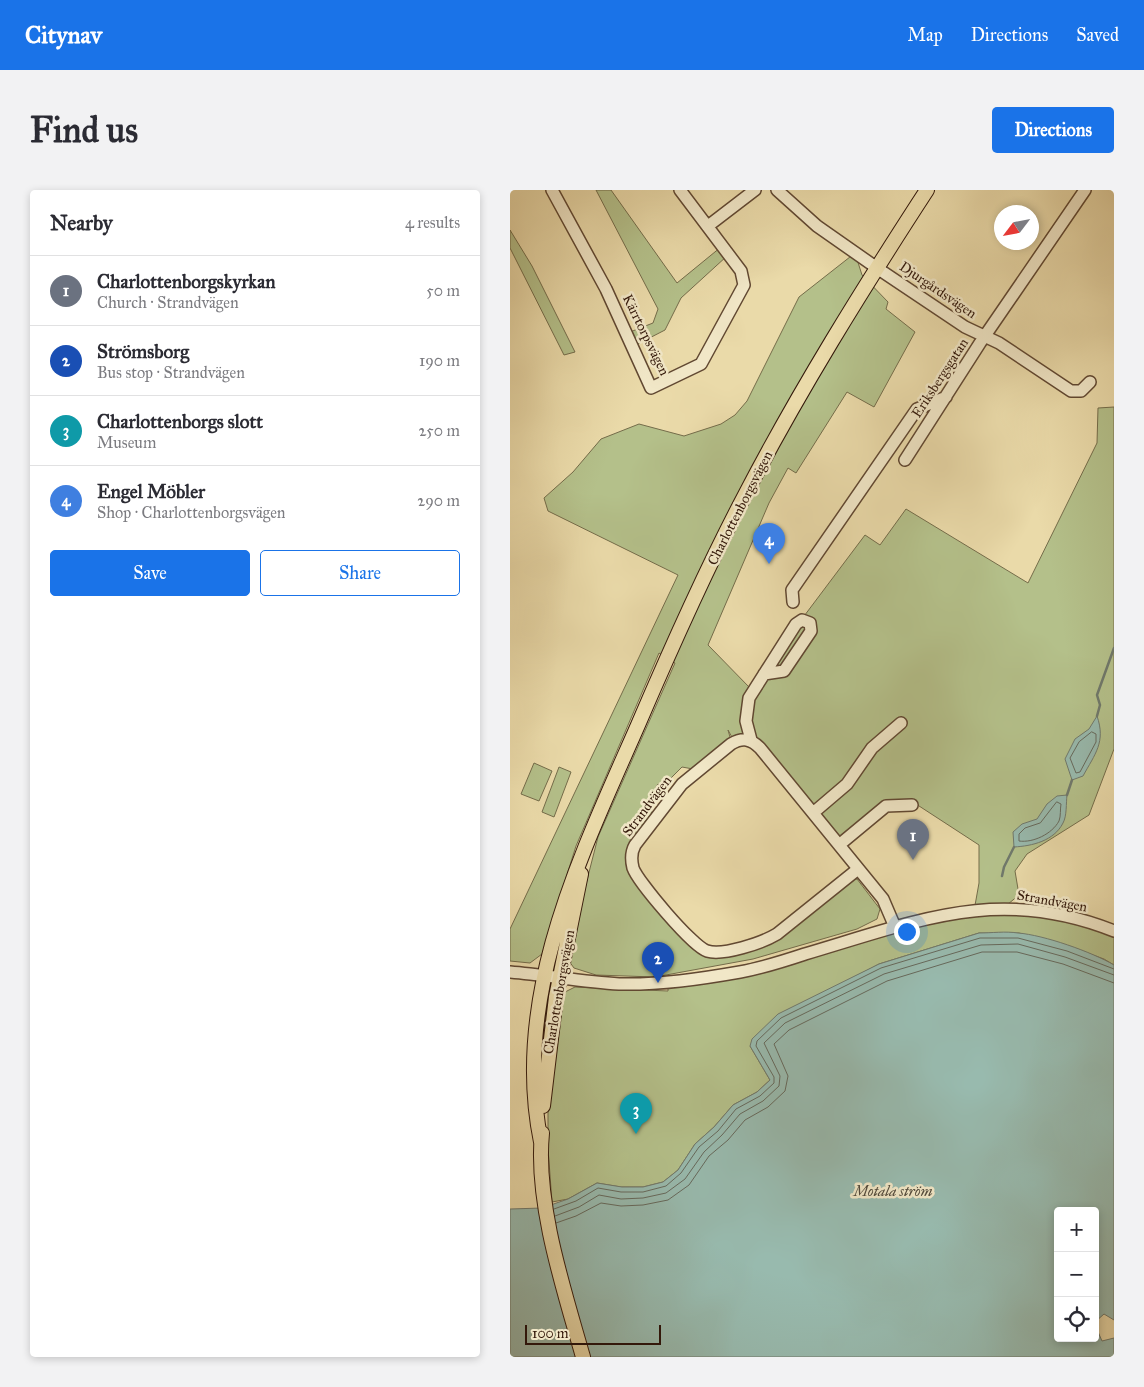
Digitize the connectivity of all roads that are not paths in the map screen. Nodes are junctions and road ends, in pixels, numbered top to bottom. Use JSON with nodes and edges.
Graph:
{"nodes":[{"id":1,"x":552,"y":190,"type":"edge"},
{"id":2,"x":680,"y":190,"type":"edge"},
{"id":3,"x":755,"y":190,"type":"edge"},
{"id":4,"x":777,"y":190,"type":"edge"},
{"id":5,"x":926,"y":190,"type":"edge"},
{"id":6,"x":1085,"y":190,"type":"edge"},
{"id":7,"x":708,"y":226,"type":"junction"},
{"id":8,"x":877,"y":268,"type":"junction"},
{"id":9,"x":985,"y":336,"type":"junction"},
{"id":10,"x":1090,"y":382,"type":"dead end"},
{"id":11,"x":946,"y":397,"type":"junction"},
{"id":12,"x":905,"y":460,"type":"dead end"},
{"id":13,"x":793,"y":602,"type":"dead end"},
{"id":14,"x":764,"y":674,"type":"junction"},
{"id":15,"x":901,"y":723,"type":"dead end"},
{"id":16,"x":751,"y":740,"type":"junction"},
{"id":17,"x":912,"y":805,"type":"dead end"},
{"id":18,"x":813,"y":813,"type":"junction"},
{"id":19,"x":588,"y":844,"type":"junction"},
{"id":20,"x":839,"y":845,"type":"junction"},
{"id":21,"x":858,"y":869,"type":"junction"},
{"id":22,"x":895,"y":927,"type":"junction"},
{"id":23,"x":1114,"y":931,"type":"edge"},
{"id":24,"x":510,"y":972,"type":"edge"},
{"id":25,"x":545,"y":975,"type":"junction"},
{"id":26,"x":559,"y":977,"type":"junction"},
{"id":27,"x":541,"y":1142,"type":"junction"},
{"id":28,"x":583,"y":1357,"type":"edge"}],
"edges":[{"from":1,"to":7,"type":"street","name":"Kärrtorpsvägen"},
{"from":2,"to":7,"type":"street","name":"Kärrtorpsvägen"},
{"from":3,"to":7,"type":"street"},
{"from":4,"to":8,"type":"street","name":"Djurgårdsvägen"},
{"from":5,"to":8,"type":"main road","name":"Charlottenborgsvägen"},
{"from":6,"to":9,"type":"street","name":"Eriksbergsgatan"},
{"from":8,"to":9,"type":"street","name":"Djurgårdsvägen"},
{"from":8,"to":19,"type":"main road","name":"Charlottenborgsvägen"},
{"from":9,"to":10,"type":"street","name":"Djurgårdsvägen"},
{"from":9,"to":11,"type":"street","name":"Eriksbergsgatan"},
{"from":11,"to":12,"type":"street","name":"Eriksbergsgatan"},
{"from":11,"to":13,"type":"street"},
{"from":14,"to":14,"type":"street"},
{"from":14,"to":16,"type":"street"},
{"from":15,"to":18,"type":"street"},
{"from":16,"to":18,"type":"street"},
{"from":16,"to":21,"type":"street","name":"Strandvägen"},
{"from":17,"to":20,"type":"street"},
{"from":18,"to":20,"type":"street"},
{"from":19,"to":25,"type":"main road","name":"Charlottenborgsvägen"},
{"from":19,"to":26,"type":"main road","name":"Charlottenborgsvägen"},
{"from":20,"to":21,"type":"street"},
{"from":21,"to":22,"type":"street"},
{"from":22,"to":23,"type":"street","name":"Strandvägen"},
{"from":22,"to":26,"type":"street","name":"Strandvägen"},
{"from":24,"to":25,"type":"street","name":"Strandvägen"},
{"from":25,"to":26,"type":"street","name":"Strandvägen"},
{"from":25,"to":27,"type":"main road","name":"Charlottenborgsvägen"},
{"from":26,"to":27,"type":"main road","name":"Charlottenborgsvägen"},
{"from":27,"to":28,"type":"main road","name":"Charlottenborgsvägen"}]}
